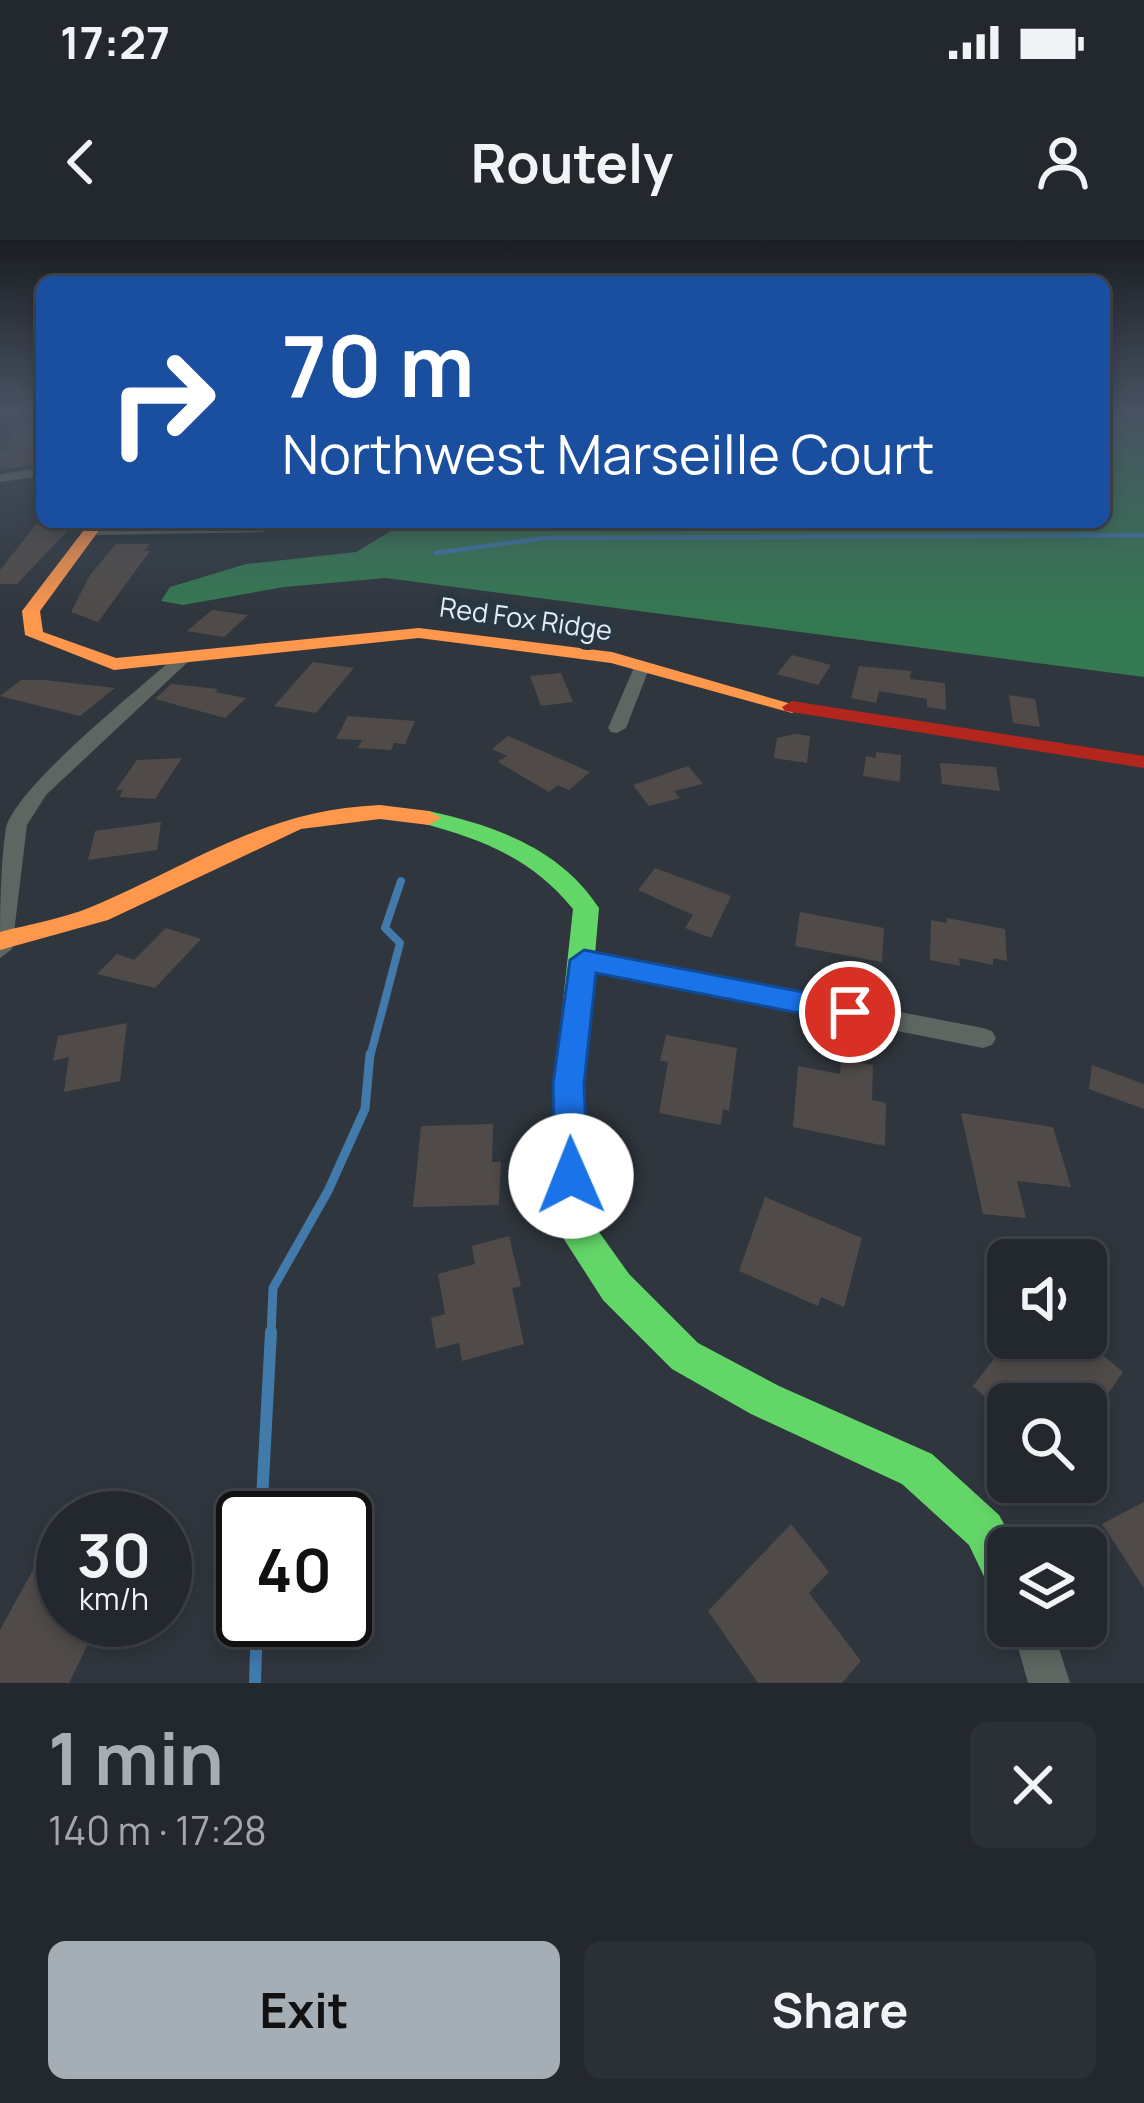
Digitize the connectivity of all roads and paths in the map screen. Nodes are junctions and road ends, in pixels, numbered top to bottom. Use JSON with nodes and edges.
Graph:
{"nodes":[{"id":1,"x":94,"y":528,"type":"edge"},
{"id":2,"x":205,"y":528,"type":"edge"},
{"id":3,"x":260,"y":529,"type":"dead end"},
{"id":4,"x":183,"y":658,"type":"junction"},
{"id":5,"x":641,"y":669,"type":"junction"},
{"id":6,"x":617,"y":728,"type":"dead end"},
{"id":7,"x":1144,"y":762,"type":"edge"},
{"id":8,"x":1,"y":945,"type":"edge"},
{"id":9,"x":584,"y":960,"type":"junction"},
{"id":10,"x":982,"y":1038,"type":"dead end"},
{"id":11,"x":987,"y":1536,"type":"edge"},
{"id":12,"x":1038,"y":1647,"type":"edge"},
{"id":13,"x":1048,"y":1683,"type":"edge"}],
"edges":[{"from":1,"to":4,"type":"street","name":"Red Fox Ridge"},
{"from":2,"to":3,"type":"street"},
{"from":4,"to":5,"type":"street","name":"Red Fox Ridge"},
{"from":4,"to":8,"type":"street"},
{"from":5,"to":6,"type":"street"},
{"from":5,"to":7,"type":"street","name":"Red Fox Ridge"},
{"from":8,"to":9,"type":"street"},
{"from":9,"to":10,"type":"street"},
{"from":9,"to":11,"type":"street"},
{"from":12,"to":13,"type":"street"}]}
